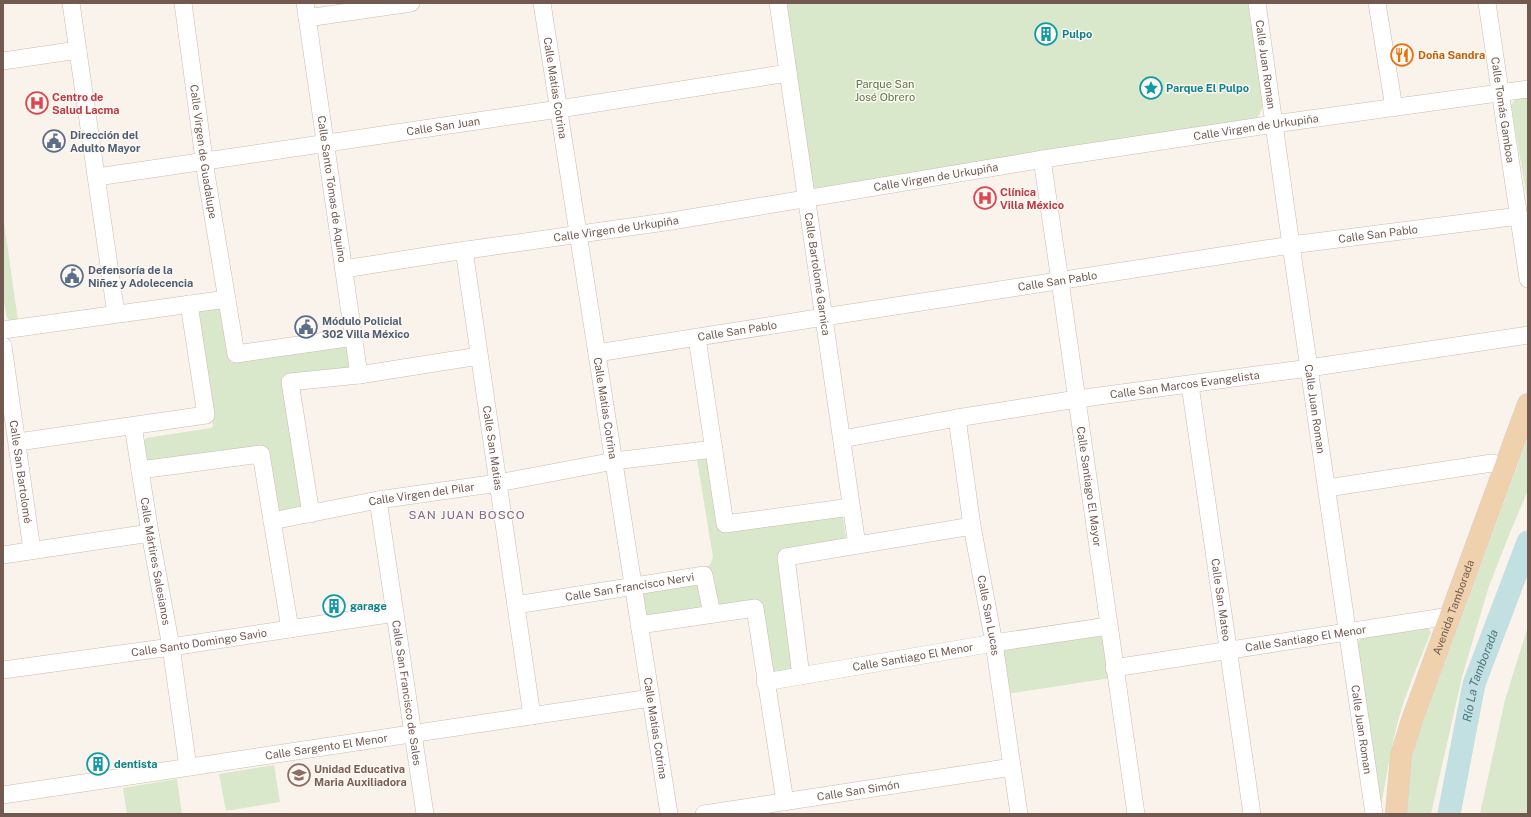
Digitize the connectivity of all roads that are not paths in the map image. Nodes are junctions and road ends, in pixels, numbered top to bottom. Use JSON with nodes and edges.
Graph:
{"nodes":[{"id":1,"x":71,"y":3,"type":"edge"},
{"id":2,"x":183,"y":3,"type":"edge"},
{"id":3,"x":411,"y":3,"type":"edge"},
{"id":4,"x":542,"y":3,"type":"edge"},
{"id":5,"x":778,"y":3,"type":"edge"},
{"id":6,"x":1257,"y":3,"type":"edge"},
{"id":7,"x":1377,"y":3,"type":"edge"},
{"id":8,"x":1487,"y":3,"type":"edge"},
{"id":9,"x":306,"y":11,"type":"edge"},
{"id":10,"x":78,"y":50,"type":"junction"},
{"id":11,"x":3,"y":61,"type":"edge"},
{"id":12,"x":788,"y":73,"type":"junction"},
{"id":13,"x":1528,"y":89,"type":"edge"},
{"id":14,"x":1501,"y":93,"type":"junction"},
{"id":15,"x":1394,"y":108,"type":"junction"},
{"id":16,"x":559,"y":109,"type":"junction"},
{"id":17,"x":1274,"y":124,"type":"junction"},
{"id":18,"x":326,"y":142,"type":"junction"},
{"id":19,"x":1042,"y":159,"type":"junction"},
{"id":20,"x":205,"y":160,"type":"junction"},
{"id":21,"x":97,"y":177,"type":"junction"},
{"id":22,"x":806,"y":198,"type":"junction"},
{"id":23,"x":1519,"y":216,"type":"junction"},
{"id":24,"x":578,"y":235,"type":"junction"},
{"id":25,"x":1291,"y":245,"type":"junction"},
{"id":26,"x":464,"y":250,"type":"junction"},
{"id":27,"x":344,"y":269,"type":"junction"},
{"id":28,"x":1528,"y":279,"type":"edge"},
{"id":29,"x":1060,"y":281,"type":"junction"},
{"id":30,"x":227,"y":299,"type":"junction"},
{"id":31,"x":189,"y":304,"type":"junction"},
{"id":32,"x":116,"y":314,"type":"junction"},
{"id":33,"x":824,"y":317,"type":"junction"},
{"id":34,"x":3,"y":330,"type":"edge"},
{"id":35,"x":1528,"y":334,"type":"edge"},
{"id":36,"x":354,"y":337,"type":"junction"},
{"id":37,"x":697,"y":338,"type":"junction"},
{"id":38,"x":3,"y":346,"type":"edge"},
{"id":39,"x":597,"y":353,"type":"junction"},
{"id":40,"x":479,"y":356,"type":"junction"},
{"id":41,"x":1309,"y":368,"type":"junction"},
{"id":42,"x":360,"y":375,"type":"junction"},
{"id":43,"x":1190,"y":385,"type":"junction"},
{"id":44,"x":1077,"y":400,"type":"junction"},
{"id":45,"x":1528,"y":404,"type":"edge"},
{"id":46,"x":957,"y":418,"type":"junction"},
{"id":47,"x":133,"y":426,"type":"junction"},
{"id":48,"x":842,"y":439,"type":"junction"},
{"id":49,"x":18,"y":442,"type":"junction"},
{"id":50,"x":714,"y":450,"type":"junction"},
{"id":51,"x":614,"y":462,"type":"junction"},
{"id":52,"x":1505,"y":466,"type":"junction"},
{"id":53,"x":140,"y":470,"type":"junction"},
{"id":54,"x":498,"y":483,"type":"junction"},
{"id":55,"x":1326,"y":488,"type":"junction"},
{"id":56,"x":378,"y":500,"type":"junction"},
{"id":57,"x":851,"y":507,"type":"junction"},
{"id":58,"x":311,"y":514,"type":"junction"},
{"id":59,"x":272,"y":521,"type":"junction"},
{"id":60,"x":972,"y":526,"type":"junction"},
{"id":61,"x":150,"y":533,"type":"junction"},
{"id":62,"x":857,"y":545,"type":"junction"},
{"id":63,"x":32,"y":550,"type":"junction"},
{"id":64,"x":3,"y":555,"type":"edge"},
{"id":65,"x":633,"y":586,"type":"junction"},
{"id":66,"x":516,"y":605,"type":"junction"},
{"id":67,"x":395,"y":612,"type":"junction"},
{"id":68,"x":712,"y":614,"type":"junction"},
{"id":69,"x":1450,"y":616,"type":"junction"},
{"id":70,"x":639,"y":625,"type":"junction"},
{"id":71,"x":1108,"y":626,"type":"junction"},
{"id":72,"x":290,"y":629,"type":"junction"},
{"id":73,"x":1348,"y":631,"type":"junction"},
{"id":74,"x":994,"y":643,"type":"junction"},
{"id":75,"x":171,"y":647,"type":"junction"},
{"id":76,"x":1228,"y":651,"type":"junction"},
{"id":77,"x":1114,"y":668,"type":"junction"},
{"id":78,"x":3,"y":670,"type":"edge"},
{"id":79,"x":800,"y":676,"type":"junction"},
{"id":80,"x":765,"y":682,"type":"junction"},
{"id":81,"x":651,"y":698,"type":"junction"},
{"id":82,"x":532,"y":716,"type":"junction"},
{"id":83,"x":414,"y":734,"type":"junction"},
{"id":84,"x":188,"y":767,"type":"junction"},
{"id":85,"x":1012,"y":767,"type":"junction"},
{"id":86,"x":3,"y":795,"type":"edge"},
{"id":87,"x":785,"y":802,"type":"junction"},
{"id":88,"x":425,"y":814,"type":"edge"},
{"id":89,"x":669,"y":814,"type":"edge"},
{"id":90,"x":704,"y":814,"type":"edge"},
{"id":91,"x":1018,"y":814,"type":"edge"},
{"id":92,"x":1136,"y":814,"type":"edge"},
{"id":93,"x":1252,"y":814,"type":"edge"},
{"id":94,"x":1374,"y":814,"type":"edge"},
{"id":95,"x":1396,"y":814,"type":"edge"}],
"edges":[{"from":1,"to":10,"type":"street"},
{"from":2,"to":20,"type":"street","name":"Calle Virgen de Guadalupe"},
{"from":3,"to":9,"type":"street"},
{"from":4,"to":16,"type":"street","name":"Calle Matías Cotrina"},
{"from":5,"to":12,"type":"street","name":"Calle Bartolomé Garnica"},
{"from":6,"to":17,"type":"street","name":"Calle Juan Roman"},
{"from":7,"to":15,"type":"street"},
{"from":8,"to":14,"type":"street","name":"Calle Tomás Gamboa"},
{"from":9,"to":18,"type":"street","name":"Calle Santo Tómas de Aquino"},
{"from":10,"to":11,"type":"street"},
{"from":10,"to":21,"type":"street"},
{"from":12,"to":16,"type":"street","name":"Calle San Juan"},
{"from":12,"to":22,"type":"street","name":"Calle Bartolomé Garnica"},
{"from":13,"to":14,"type":"street","name":"Calle Virgen de Urkupiña"},
{"from":14,"to":15,"type":"street","name":"Calle Virgen de Urkupiña"},
{"from":14,"to":23,"type":"street","name":"Calle Tomás Gamboa"},
{"from":15,"to":17,"type":"street","name":"Calle Virgen de Urkupiña"},
{"from":16,"to":18,"type":"street","name":"Calle San Juan"},
{"from":16,"to":24,"type":"street","name":"Calle Matías Cotrina"},
{"from":17,"to":19,"type":"street","name":"Calle Virgen de Urkupiña"},
{"from":17,"to":25,"type":"street","name":"Calle Juan Roman"},
{"from":18,"to":20,"type":"street","name":"Calle San Juan"},
{"from":18,"to":27,"type":"street","name":"Calle Santo Tómas de Aquino"},
{"from":19,"to":22,"type":"street","name":"Calle Virgen de Urkupiña"},
{"from":19,"to":29,"type":"street","name":"Calle Santiago El Mayor"},
{"from":20,"to":21,"type":"street","name":"Calle San Juan"},
{"from":20,"to":30,"type":"street","name":"Calle Virgen de Guadalupe"},
{"from":21,"to":32,"type":"street"},
{"from":22,"to":24,"type":"street","name":"Calle Virgen de Urkupiña"},
{"from":22,"to":33,"type":"street","name":"Calle Bartolomé Garnica"},
{"from":23,"to":25,"type":"street","name":"Calle San Pablo"},
{"from":23,"to":28,"type":"street","name":"Calle Tomás Gamboa"},
{"from":24,"to":26,"type":"street","name":"Calle Virgen de Urkupiña"},
{"from":24,"to":39,"type":"street","name":"Calle Matías Cotrina"},
{"from":25,"to":29,"type":"street","name":"Calle San Pablo"},
{"from":25,"to":41,"type":"street","name":"Calle Juan Roman"},
{"from":26,"to":27,"type":"street","name":"Calle Virgen de Urkupiña"},
{"from":26,"to":40,"type":"street","name":"Calle San Matias"},
{"from":27,"to":36,"type":"street","name":"Calle Santo Tómas de Aquino"},
{"from":29,"to":33,"type":"street","name":"Calle San Pablo"},
{"from":29,"to":44,"type":"street","name":"Calle Santiago El Mayor"},
{"from":30,"to":31,"type":"street"},
{"from":30,"to":36,"type":"street","name":"Calle Virgen de Guadalupe"},
{"from":31,"to":32,"type":"street"},
{"from":31,"to":47,"type":"street"},
{"from":32,"to":34,"type":"street"},
{"from":33,"to":37,"type":"street","name":"Calle San Pablo"},
{"from":33,"to":48,"type":"street","name":"Calle Bartolomé Garnica"},
{"from":35,"to":41,"type":"street","name":"Calle San Marcos Evangelista"},
{"from":36,"to":42,"type":"street","name":"Calle Santo Tómas de Aquino"},
{"from":37,"to":39,"type":"street","name":"Calle San Pablo"},
{"from":37,"to":50,"type":"street"},
{"from":38,"to":49,"type":"street","name":"Calle San Bartolomé"},
{"from":39,"to":51,"type":"street","name":"Calle Matías Cotrina"},
{"from":40,"to":42,"type":"street"},
{"from":40,"to":54,"type":"street","name":"Calle San Matias"},
{"from":41,"to":43,"type":"street","name":"Calle San Marcos Evangelista"},
{"from":41,"to":55,"type":"street","name":"Calle Juan Roman"},
{"from":42,"to":58,"type":"street"},
{"from":43,"to":44,"type":"street","name":"Calle San Marcos Evangelista"},
{"from":43,"to":76,"type":"street","name":"Calle San Mateo"},
{"from":44,"to":46,"type":"street","name":"Calle San Marcos Evangelista"},
{"from":44,"to":71,"type":"street","name":"Calle Santiago El Mayor"},
{"from":45,"to":52,"type":"main road","name":"Avenida Tamborada"},
{"from":46,"to":48,"type":"street","name":"Calle San Marcos Evangelista"},
{"from":46,"to":60,"type":"street","name":"Calle San Lucas"},
{"from":47,"to":49,"type":"street"},
{"from":47,"to":53,"type":"street","name":"Calle Mártires Salesianos"},
{"from":48,"to":57,"type":"street","name":"Calle Bartolomé Garnica"},
{"from":49,"to":63,"type":"street","name":"Calle San Bartolomé"},
{"from":50,"to":51,"type":"street","name":"Calle Virgen del Pilar"},
{"from":50,"to":57,"type":"street"},
{"from":51,"to":54,"type":"street","name":"Calle Virgen del Pilar"},
{"from":51,"to":65,"type":"street","name":"Calle Matías Cotrina"},
{"from":52,"to":55,"type":"street"},
{"from":52,"to":69,"type":"main road","name":"Avenida Tamborada"},
{"from":53,"to":59,"type":"street"},
{"from":53,"to":61,"type":"street","name":"Calle Mártires Salesianos"},
{"from":54,"to":56,"type":"street","name":"Calle Virgen del Pilar"},
{"from":54,"to":66,"type":"street","name":"Calle San Matias"},
{"from":55,"to":73,"type":"street","name":"Calle Juan Roman"},
{"from":56,"to":58,"type":"street","name":"Calle Virgen del Pilar"},
{"from":56,"to":67,"type":"street","name":"Calle San Francisco de Sales"},
{"from":57,"to":62,"type":"street","name":"Calle Bartolomé Garnica"},
{"from":58,"to":59,"type":"street","name":"Calle Virgen del Pilar"},
{"from":59,"to":72,"type":"street"},
{"from":60,"to":62,"type":"street"},
{"from":60,"to":74,"type":"street","name":"Calle San Lucas"},
{"from":61,"to":63,"type":"street"},
{"from":61,"to":75,"type":"street","name":"Calle Mártires Salesianos"},
{"from":62,"to":79,"type":"street"},
{"from":63,"to":64,"type":"street"},
{"from":65,"to":66,"type":"street","name":"Calle San Francisco Nervi"},
{"from":65,"to":68,"type":"street","name":"Calle San Francisco Nervi"},
{"from":65,"to":70,"type":"street","name":"Calle Matías Cotrina"},
{"from":66,"to":82,"type":"street","name":"Calle San Matias"},
{"from":67,"to":72,"type":"street","name":"Calle Santo Domingo Savio"},
{"from":67,"to":83,"type":"street","name":"Calle San Francisco de Sales"},
{"from":68,"to":70,"type":"street"},
{"from":68,"to":80,"type":"street"},
{"from":69,"to":73,"type":"street","name":"Calle Santiago El Menor"},
{"from":69,"to":95,"type":"main road","name":"Avenida Tamborada"},
{"from":70,"to":81,"type":"street","name":"Calle Matías Cotrina"},
{"from":71,"to":74,"type":"street","name":"Calle Santiago El Menor"},
{"from":71,"to":77,"type":"street","name":"Calle Santiago El Mayor"},
{"from":72,"to":75,"type":"street","name":"Calle Santo Domingo Savio"},
{"from":73,"to":76,"type":"street","name":"Calle Santiago El Menor"},
{"from":73,"to":94,"type":"street","name":"Calle Juan Roman"},
{"from":74,"to":79,"type":"street","name":"Calle Santiago El Menor"},
{"from":74,"to":85,"type":"street","name":"Calle San Lucas"},
{"from":75,"to":78,"type":"street","name":"Calle Santo Domingo Savio"},
{"from":75,"to":84,"type":"street","name":"Calle Mártires Salesianos"},
{"from":76,"to":77,"type":"street","name":"Calle Santiago El Menor"},
{"from":76,"to":93,"type":"street","name":"Calle San Mateo"},
{"from":77,"to":92,"type":"street","name":"Calle Santiago El Mayor"},
{"from":79,"to":80,"type":"street","name":"Calle Santiago El Menor"},
{"from":80,"to":87,"type":"street"},
{"from":81,"to":82,"type":"street","name":"Calle Sargento El Menor"},
{"from":81,"to":89,"type":"street","name":"Calle Matías Cotrina"},
{"from":82,"to":83,"type":"street","name":"Calle Sargento El Menor"},
{"from":83,"to":84,"type":"street","name":"Calle Sargento El Menor"},
{"from":83,"to":88,"type":"street","name":"Calle San Francisco de Sales"},
{"from":84,"to":86,"type":"street","name":"Calle Sargento El Menor"},
{"from":85,"to":87,"type":"street","name":"Calle San Simón"},
{"from":85,"to":91,"type":"street","name":"Calle San Lucas"},
{"from":87,"to":90,"type":"street","name":"Calle San Simón"}]}
